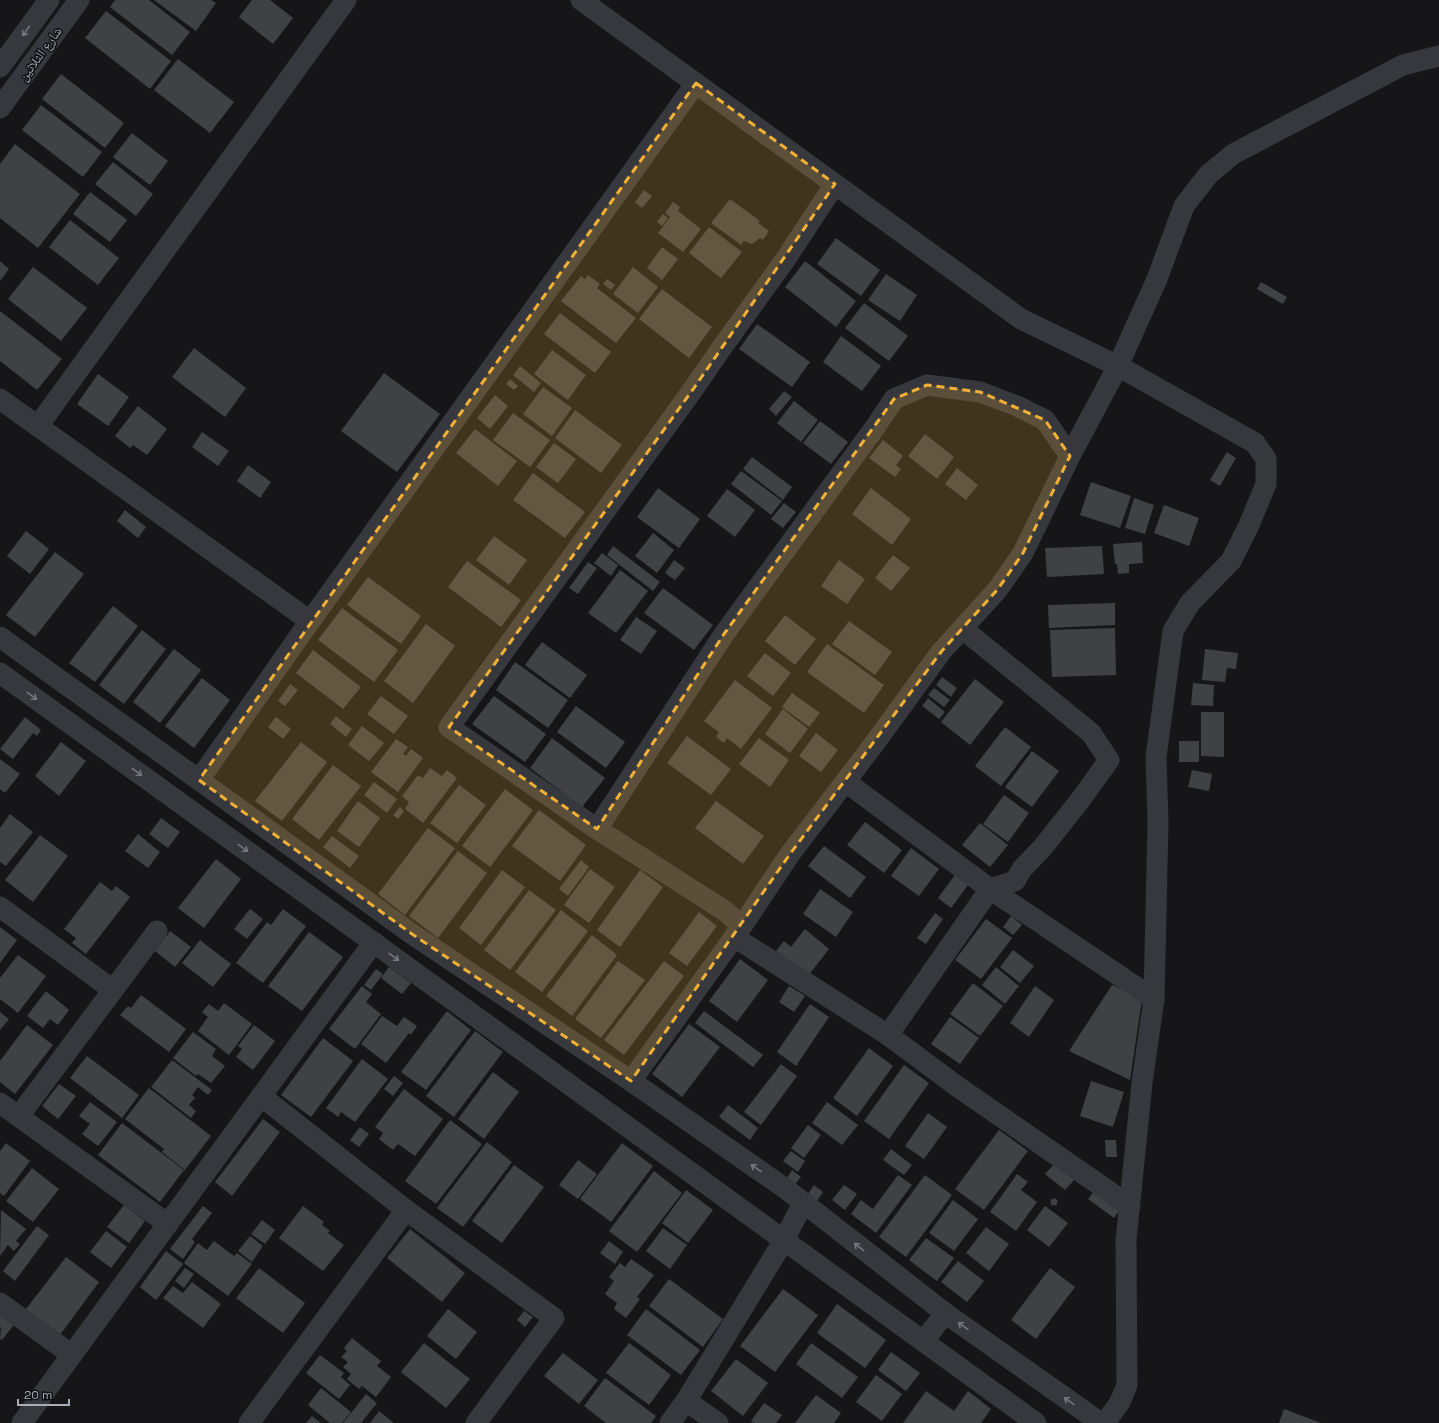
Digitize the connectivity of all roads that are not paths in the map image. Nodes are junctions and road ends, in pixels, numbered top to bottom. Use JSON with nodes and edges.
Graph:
{"nodes":[{"id":1,"x":49,"y":0,"type":"edge"},
{"id":2,"x":79,"y":0,"type":"edge"},
{"id":3,"x":346,"y":0,"type":"edge"},
{"id":4,"x":580,"y":0,"type":"edge"},
{"id":5,"x":1439,"y":56,"type":"edge"},
{"id":6,"x":0,"y":67,"type":"edge"},
{"id":7,"x":696,"y":83,"type":"junction"},
{"id":8,"x":0,"y":108,"type":"edge"},
{"id":9,"x":835,"y":184,"type":"junction"},
{"id":10,"x":1118,"y":366,"type":"junction"},
{"id":11,"x":0,"y":399,"type":"edge"},
{"id":12,"x":38,"y":426,"type":"junction"},
{"id":13,"x":1070,"y":456,"type":"junction"},
{"id":14,"x":310,"y":621,"type":"junction"},
{"id":15,"x":963,"y":629,"type":"junction"},
{"id":16,"x":0,"y":637,"type":"edge"},
{"id":17,"x":0,"y":673,"type":"edge"},
{"id":18,"x":200,"y":780,"type":"junction"},
{"id":19,"x":846,"y":782,"type":"junction"},
{"id":20,"x":597,"y":829,"type":"junction"},
{"id":21,"x":990,"y":889,"type":"junction"},
{"id":22,"x":373,"y":906,"type":"junction"},
{"id":23,"x":0,"y":907,"type":"edge"},
{"id":24,"x":157,"y":931,"type":"dead end"},
{"id":25,"x":738,"y":932,"type":"junction"},
{"id":26,"x":366,"y":937,"type":"junction"},
{"id":27,"x":113,"y":990,"type":"junction"},
{"id":28,"x":1154,"y":999,"type":"junction"},
{"id":29,"x":888,"y":1035,"type":"junction"},
{"id":30,"x":631,"y":1081,"type":"junction"},
{"id":31,"x":261,"y":1096,"type":"junction"},
{"id":32,"x":0,"y":1102,"type":"edge"},
{"id":33,"x":19,"y":1116,"type":"junction"},
{"id":34,"x":803,"y":1203,"type":"junction"},
{"id":35,"x":1130,"y":1206,"type":"junction"},
{"id":36,"x":406,"y":1210,"type":"junction"},
{"id":37,"x":168,"y":1224,"type":"junction"},
{"id":38,"x":784,"y":1240,"type":"junction"},
{"id":39,"x":0,"y":1303,"type":"edge"},
{"id":40,"x":945,"y":1313,"type":"junction"},
{"id":41,"x":924,"y":1341,"type":"junction"},
{"id":42,"x":72,"y":1355,"type":"junction"},
{"id":43,"x":686,"y":1401,"type":"junction"},
{"id":44,"x":22,"y":1423,"type":"edge"},
{"id":45,"x":249,"y":1423,"type":"edge"},
{"id":46,"x":476,"y":1423,"type":"edge"},
{"id":47,"x":670,"y":1423,"type":"edge"},
{"id":48,"x":718,"y":1423,"type":"edge"},
{"id":49,"x":1036,"y":1423,"type":"edge"},
{"id":50,"x":1101,"y":1423,"type":"edge"},
{"id":51,"x":1105,"y":1423,"type":"edge"}],
"edges":[{"from":1,"to":6,"type":"street","name":"شارع الثلاثين","one_way":true},
{"from":2,"to":8,"type":"street","name":"شارع الثلاثين"},
{"from":3,"to":12,"type":"street"},
{"from":4,"to":7,"type":"street"},
{"from":5,"to":10,"type":"street"},
{"from":7,"to":9,"type":"street"},
{"from":7,"to":14,"type":"street"},
{"from":9,"to":10,"type":"street"},
{"from":9,"to":20,"type":"street"},
{"from":10,"to":13,"type":"street"},
{"from":10,"to":28,"type":"street"},
{"from":11,"to":12,"type":"street"},
{"from":12,"to":14,"type":"street"},
{"from":13,"to":15,"type":"street"},
{"from":13,"to":20,"type":"street"},
{"from":14,"to":18,"type":"street"},
{"from":15,"to":19,"type":"street"},
{"from":15,"to":21,"type":"street"},
{"from":16,"to":18,"type":"street"},
{"from":17,"to":26,"type":"street","one_way":true},
{"from":18,"to":22,"type":"street"},
{"from":19,"to":21,"type":"street"},
{"from":19,"to":25,"type":"street"},
{"from":20,"to":25,"type":"street"},
{"from":21,"to":28,"type":"street"},
{"from":21,"to":29,"type":"street"},
{"from":22,"to":26,"type":"street"},
{"from":22,"to":30,"type":"street"},
{"from":23,"to":27,"type":"street"},
{"from":24,"to":27,"type":"street"},
{"from":25,"to":29,"type":"street"},
{"from":25,"to":30,"type":"street"},
{"from":26,"to":31,"type":"street"},
{"from":26,"to":38,"type":"street","one_way":true},
{"from":27,"to":33,"type":"street"},
{"from":28,"to":35,"type":"street"},
{"from":29,"to":35,"type":"street"},
{"from":34,"to":30,"type":"street","one_way":true},
{"from":31,"to":36,"type":"street"},
{"from":31,"to":37,"type":"street"},
{"from":32,"to":33,"type":"street"},
{"from":33,"to":37,"type":"street"},
{"from":34,"to":38,"type":"street"},
{"from":40,"to":34,"type":"street","one_way":true},
{"from":35,"to":51,"type":"street"},
{"from":36,"to":45,"type":"street"},
{"from":36,"to":46,"type":"street"},
{"from":37,"to":42,"type":"street"},
{"from":38,"to":41,"type":"street"},
{"from":38,"to":43,"type":"street"},
{"from":39,"to":42,"type":"street"},
{"from":40,"to":41,"type":"street"},
{"from":50,"to":40,"type":"street","one_way":true},
{"from":41,"to":49,"type":"street"},
{"from":42,"to":44,"type":"street"},
{"from":43,"to":47,"type":"street"},
{"from":43,"to":48,"type":"street"}]}
